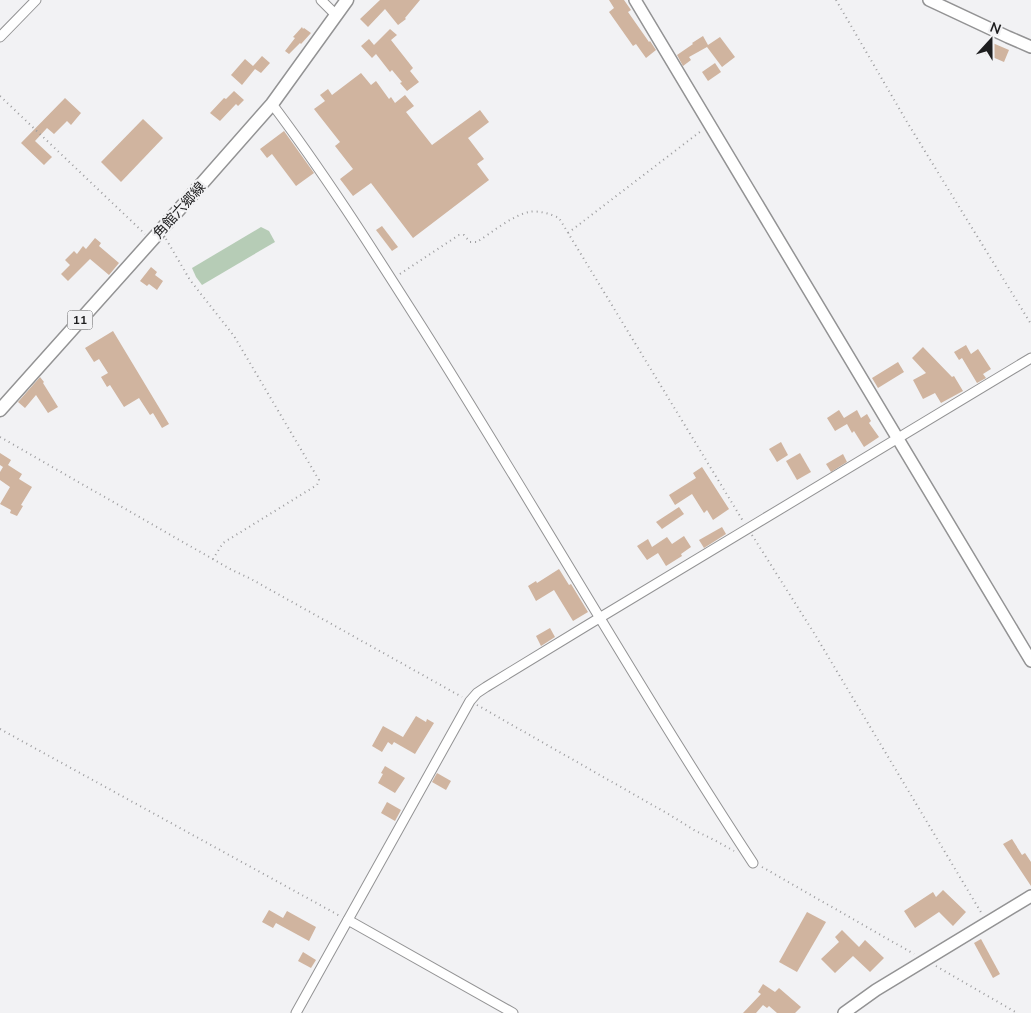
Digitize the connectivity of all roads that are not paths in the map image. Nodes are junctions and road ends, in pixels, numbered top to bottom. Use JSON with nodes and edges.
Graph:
{"nodes":[{"id":1,"x":36,"y":0,"type":"edge"},
{"id":2,"x":321,"y":0,"type":"edge"},
{"id":3,"x":346,"y":0,"type":"edge"},
{"id":4,"x":635,"y":0,"type":"edge"},
{"id":5,"x":929,"y":0,"type":"edge"},
{"id":6,"x":336,"y":15,"type":"junction"},
{"id":7,"x":0,"y":36,"type":"edge"},
{"id":8,"x":1031,"y":47,"type":"edge"},
{"id":9,"x":272,"y":104,"type":"junction"},
{"id":10,"x":1031,"y":358,"type":"edge"},
{"id":11,"x":0,"y":410,"type":"edge"},
{"id":12,"x":898,"y":439,"type":"junction"},
{"id":13,"x":600,"y":618,"type":"junction"},
{"id":14,"x":1031,"y":661,"type":"edge"},
{"id":15,"x":753,"y":862,"type":"road end"},
{"id":16,"x":1031,"y":896,"type":"edge"},
{"id":17,"x":348,"y":920,"type":"junction"},
{"id":18,"x":296,"y":1013,"type":"edge"},
{"id":19,"x":513,"y":1013,"type":"edge"},
{"id":20,"x":844,"y":1013,"type":"edge"}],
"edges":[{"from":1,"to":7,"type":"street"},
{"from":2,"to":6,"type":"street"},
{"from":3,"to":6,"type":"main road","name":"角館六郷線","number":"11"},
{"from":4,"to":12,"type":"street"},
{"from":5,"to":8,"type":"street"},
{"from":6,"to":9,"type":"main road","name":"角館六郷線","number":"11"},
{"from":9,"to":11,"type":"main road","name":"角館六郷線","number":"11"},
{"from":9,"to":13,"type":"street"},
{"from":10,"to":12,"type":"street"},
{"from":12,"to":13,"type":"street"},
{"from":12,"to":14,"type":"street"},
{"from":13,"to":15,"type":"street"},
{"from":13,"to":17,"type":"street"},
{"from":16,"to":20,"type":"street"},
{"from":17,"to":18,"type":"street"},
{"from":17,"to":19,"type":"street"}]}
